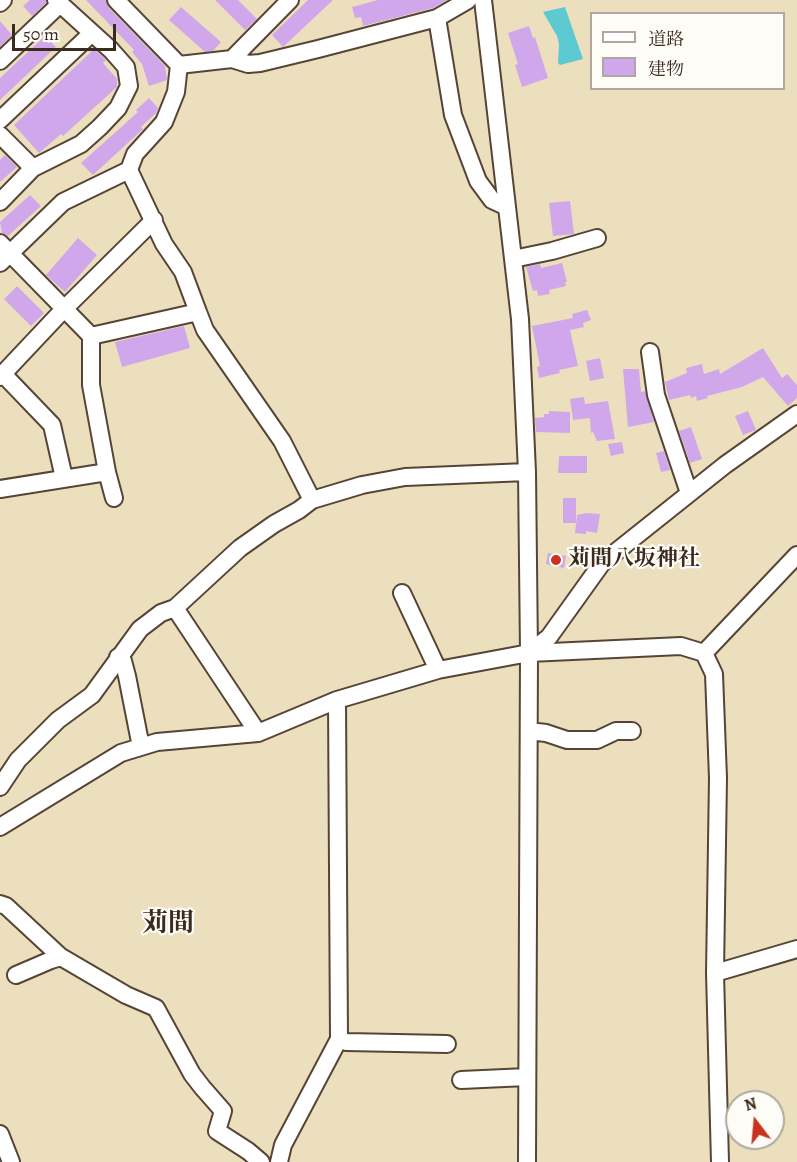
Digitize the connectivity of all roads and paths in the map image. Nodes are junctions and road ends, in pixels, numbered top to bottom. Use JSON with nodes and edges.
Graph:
{"nodes":[{"id":1,"x":3,"y":0,"type":"edge"},
{"id":2,"x":116,"y":0,"type":"edge"},
{"id":3,"x":290,"y":0,"type":"edge"},
{"id":4,"x":468,"y":0,"type":"edge"},
{"id":5,"x":483,"y":0,"type":"edge"},
{"id":6,"x":58,"y":2,"type":"edge"},
{"id":7,"x":0,"y":3,"type":"edge"},
{"id":8,"x":437,"y":18,"type":"junction"},
{"id":9,"x":92,"y":33,"type":"junction"},
{"id":10,"x":232,"y":59,"type":"junction"},
{"id":11,"x":0,"y":61,"type":"edge"},
{"id":12,"x":179,"y":65,"type":"junction"},
{"id":13,"x":0,"y":120,"type":"edge"},
{"id":14,"x":0,"y":135,"type":"edge"},
{"id":15,"x":33,"y":168,"type":"junction"},
{"id":16,"x":129,"y":170,"type":"junction"},
{"id":17,"x":2,"y":195,"type":"edge"},
{"id":18,"x":507,"y":207,"type":"junction"},
{"id":19,"x":154,"y":220,"type":"junction"},
{"id":20,"x":597,"y":238,"type":"dead end"},
{"id":21,"x":3,"y":253,"type":"edge"},
{"id":22,"x":513,"y":259,"type":"junction"},
{"id":23,"x":64,"y":309,"type":"junction"},
{"id":24,"x":198,"y":312,"type":"junction"},
{"id":25,"x":91,"y":336,"type":"junction"},
{"id":26,"x":650,"y":352,"type":"dead end"},
{"id":27,"x":2,"y":375,"type":"edge"},
{"id":28,"x":797,"y":415,"type":"edge"},
{"id":29,"x":107,"y":472,"type":"junction"},
{"id":30,"x":526,"y":472,"type":"junction"},
{"id":31,"x":64,"y":478,"type":"junction"},
{"id":32,"x":0,"y":489,"type":"edge"},
{"id":33,"x":689,"y":494,"type":"junction"},
{"id":34,"x":114,"y":498,"type":"dead end"},
{"id":35,"x":312,"y":500,"type":"junction"},
{"id":36,"x":797,"y":555,"type":"edge"},
{"id":37,"x":402,"y":593,"type":"dead end"},
{"id":38,"x":175,"y":608,"type":"junction"},
{"id":39,"x":529,"y":653,"type":"junction"},
{"id":40,"x":704,"y":653,"type":"junction"},
{"id":41,"x":118,"y":657,"type":"junction"},
{"id":42,"x":438,"y":670,"type":"junction"},
{"id":43,"x":337,"y":700,"type":"junction"},
{"id":44,"x":529,"y":731,"type":"junction"},
{"id":45,"x":632,"y":731,"type":"dead end"},
{"id":46,"x":258,"y":733,"type":"junction"},
{"id":47,"x":141,"y":747,"type":"junction"},
{"id":48,"x":0,"y":787,"type":"edge"},
{"id":49,"x":0,"y":827,"type":"edge"},
{"id":50,"x":0,"y":904,"type":"edge"},
{"id":51,"x":797,"y":949,"type":"edge"},
{"id":52,"x":61,"y":957,"type":"junction"},
{"id":53,"x":716,"y":972,"type":"junction"},
{"id":54,"x":16,"y":975,"type":"dead end"},
{"id":55,"x":339,"y":1039,"type":"junction"},
{"id":56,"x":447,"y":1044,"type":"dead end"},
{"id":57,"x":528,"y":1077,"type":"junction"},
{"id":58,"x":461,"y":1080,"type":"dead end"},
{"id":59,"x":0,"y":1134,"type":"edge"},
{"id":60,"x":11,"y":1162,"type":"edge"},
{"id":61,"x":261,"y":1162,"type":"edge"},
{"id":62,"x":279,"y":1162,"type":"edge"},
{"id":63,"x":527,"y":1162,"type":"edge"},
{"id":64,"x":720,"y":1162,"type":"edge"}],
"edges":[{"from":1,"to":7,"type":"street"},
{"from":2,"to":12,"type":"street"},
{"from":3,"to":10,"type":"street"},
{"from":4,"to":8,"type":"street"},
{"from":5,"to":18,"type":"street"},
{"from":6,"to":9,"type":"street"},
{"from":6,"to":11,"type":"street"},
{"from":8,"to":10,"type":"street"},
{"from":8,"to":18,"type":"street"},
{"from":9,"to":13,"type":"street"},
{"from":9,"to":15,"type":"street"},
{"from":10,"to":12,"type":"street"},
{"from":12,"to":16,"type":"street"},
{"from":14,"to":15,"type":"street"},
{"from":15,"to":17,"type":"street"},
{"from":16,"to":19,"type":"street"},
{"from":16,"to":21,"type":"street"},
{"from":18,"to":22,"type":"street"},
{"from":19,"to":23,"type":"street"},
{"from":19,"to":24,"type":"street"},
{"from":20,"to":22,"type":"street"},
{"from":21,"to":23,"type":"street"},
{"from":22,"to":30,"type":"street"},
{"from":23,"to":25,"type":"street"},
{"from":23,"to":27,"type":"street"},
{"from":24,"to":25,"type":"street"},
{"from":24,"to":35,"type":"street"},
{"from":25,"to":29,"type":"street"},
{"from":26,"to":33,"type":"street"},
{"from":27,"to":31,"type":"street"},
{"from":28,"to":33,"type":"street"},
{"from":29,"to":31,"type":"street"},
{"from":29,"to":34,"type":"street"},
{"from":30,"to":35,"type":"street"},
{"from":30,"to":39,"type":"street"},
{"from":31,"to":32,"type":"street"},
{"from":33,"to":39,"type":"street"},
{"from":35,"to":38,"type":"street"},
{"from":36,"to":40,"type":"street"},
{"from":37,"to":42,"type":"street"},
{"from":38,"to":41,"type":"street"},
{"from":38,"to":46,"type":"street"},
{"from":39,"to":40,"type":"street"},
{"from":39,"to":42,"type":"street"},
{"from":39,"to":44,"type":"street"},
{"from":40,"to":53,"type":"street"},
{"from":41,"to":47,"type":"street"},
{"from":41,"to":48,"type":"street"},
{"from":42,"to":43,"type":"street"},
{"from":43,"to":46,"type":"street"},
{"from":43,"to":55,"type":"street"},
{"from":44,"to":45,"type":"street"},
{"from":44,"to":57,"type":"street"},
{"from":46,"to":47,"type":"street"},
{"from":47,"to":49,"type":"street"},
{"from":50,"to":52,"type":"street"},
{"from":51,"to":53,"type":"street"},
{"from":52,"to":54,"type":"street"},
{"from":52,"to":61,"type":"street"},
{"from":53,"to":64,"type":"street"},
{"from":55,"to":56,"type":"street"},
{"from":55,"to":62,"type":"street"},
{"from":57,"to":58,"type":"street"},
{"from":57,"to":63,"type":"street"},
{"from":59,"to":60,"type":"street"}]}
